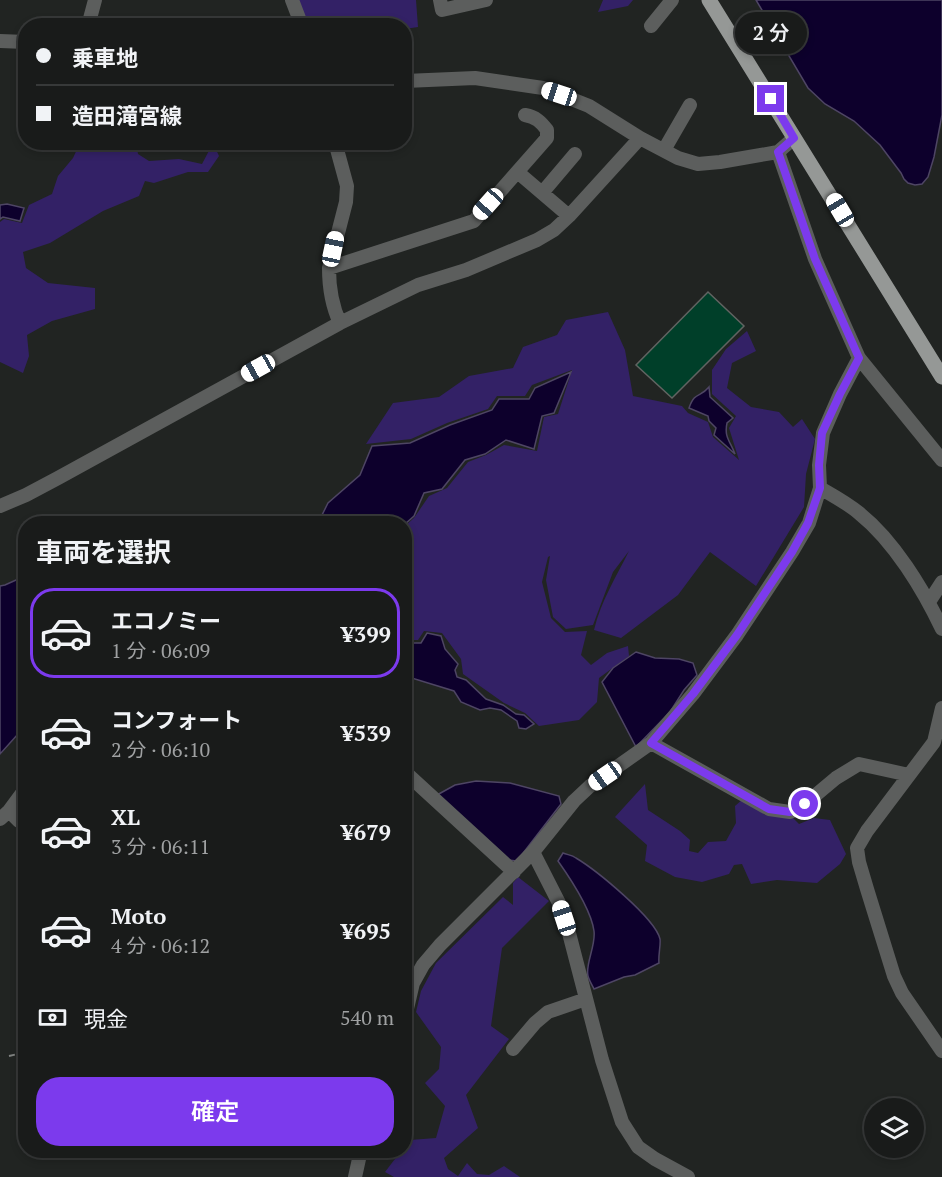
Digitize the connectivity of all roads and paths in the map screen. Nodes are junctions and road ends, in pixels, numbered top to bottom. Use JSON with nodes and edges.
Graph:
{"nodes":[{"id":1,"x":95,"y":0,"type":"edge"},
{"id":2,"x":292,"y":0,"type":"edge"},
{"id":3,"x":440,"y":0,"type":"edge"},
{"id":4,"x":486,"y":0,"type":"edge"},
{"id":5,"x":672,"y":0,"type":"edge"},
{"id":6,"x":710,"y":1,"type":"edge"},
{"id":7,"x":90,"y":18,"type":"edge"},
{"id":8,"x":299,"y":18,"type":"edge"},
{"id":9,"x":651,"y":26,"type":"dead end"},
{"id":10,"x":0,"y":41,"type":"edge"},
{"id":11,"x":18,"y":42,"type":"edge"},
{"id":12,"x":412,"y":81,"type":"edge"},
{"id":13,"x":690,"y":105,"type":"dead end"},
{"id":14,"x":525,"y":115,"type":"dead end"},
{"id":15,"x":640,"y":138,"type":"junction"},
{"id":16,"x":794,"y":138,"type":"junction"},
{"id":17,"x":337,"y":150,"type":"edge"},
{"id":18,"x":664,"y":150,"type":"junction"},
{"id":19,"x":778,"y":152,"type":"junction"},
{"id":20,"x":576,"y":154,"type":"dead end"},
{"id":21,"x":521,"y":175,"type":"dead end"},
{"id":22,"x":542,"y":193,"type":"junction"},
{"id":23,"x":569,"y":216,"type":"junction"},
{"id":24,"x":329,"y":268,"type":"junction"},
{"id":25,"x":340,"y":323,"type":"junction"},
{"id":26,"x":859,"y":358,"type":"junction"},
{"id":27,"x":942,"y":377,"type":"edge"},
{"id":28,"x":942,"y":460,"type":"edge"},
{"id":29,"x":820,"y":488,"type":"junction"},
{"id":30,"x":0,"y":506,"type":"edge"},
{"id":31,"x":942,"y":582,"type":"edge"},
{"id":32,"x":929,"y":602,"type":"junction"},
{"id":33,"x":942,"y":629,"type":"edge"},
{"id":34,"x":942,"y":708,"type":"edge"},
{"id":35,"x":651,"y":743,"type":"junction"},
{"id":36,"x":909,"y":775,"type":"junction"},
{"id":37,"x":412,"y":778,"type":"edge"},
{"id":38,"x":18,"y":798,"type":"edge"},
{"id":39,"x":5,"y":815,"type":"edge"},
{"id":40,"x":533,"y":852,"type":"junction"},
{"id":41,"x":514,"y":872,"type":"junction"},
{"id":42,"x":412,"y":987,"type":"edge"},
{"id":43,"x":586,"y":999,"type":"junction"},
{"id":44,"x":513,"y":1050,"type":"dead end"},
{"id":45,"x":942,"y":1051,"type":"edge"},
{"id":46,"x":18,"y":1054,"type":"edge"},
{"id":47,"x":9,"y":1056,"type":"dead end"},
{"id":48,"x":362,"y":1158,"type":"edge"},
{"id":49,"x":361,"y":1175,"type":"edge"},
{"id":50,"x":688,"y":1177,"type":"edge"}],
"edges":[{"from":1,"to":7,"type":"street"},
{"from":2,"to":8,"type":"street"},
{"from":3,"to":4,"type":"street"},
{"from":5,"to":9,"type":"street"},
{"from":6,"to":16,"type":"main road"},
{"from":10,"to":11,"type":"street"},
{"from":12,"to":15,"type":"street"},
{"from":13,"to":18,"type":"street"},
{"from":14,"to":24,"type":"street"},
{"from":15,"to":18,"type":"street"},
{"from":15,"to":23,"type":"street"},
{"from":16,"to":19,"type":"street"},
{"from":16,"to":27,"type":"main road"},
{"from":17,"to":24,"type":"street"},
{"from":18,"to":19,"type":"street"},
{"from":19,"to":26,"type":"street"},
{"from":20,"to":22,"type":"street"},
{"from":21,"to":22,"type":"street"},
{"from":22,"to":23,"type":"street"},
{"from":23,"to":25,"type":"street"},
{"from":24,"to":25,"type":"street"},
{"from":25,"to":30,"type":"street"},
{"from":26,"to":28,"type":"street"},
{"from":26,"to":29,"type":"street"},
{"from":29,"to":32,"type":"street"},
{"from":29,"to":35,"type":"street"},
{"from":31,"to":32,"type":"street"},
{"from":32,"to":33,"type":"street"},
{"from":34,"to":36,"type":"street"},
{"from":35,"to":36,"type":"street"},
{"from":35,"to":40,"type":"street"},
{"from":36,"to":45,"type":"street"},
{"from":37,"to":41,"type":"street"},
{"from":38,"to":39,"type":"street"},
{"from":40,"to":41,"type":"street"},
{"from":40,"to":43,"type":"street"},
{"from":41,"to":42,"type":"street"},
{"from":43,"to":44,"type":"street"},
{"from":43,"to":50,"type":"street"},
{"from":46,"to":47,"type":"path"},
{"from":48,"to":49,"type":"street"}]}
